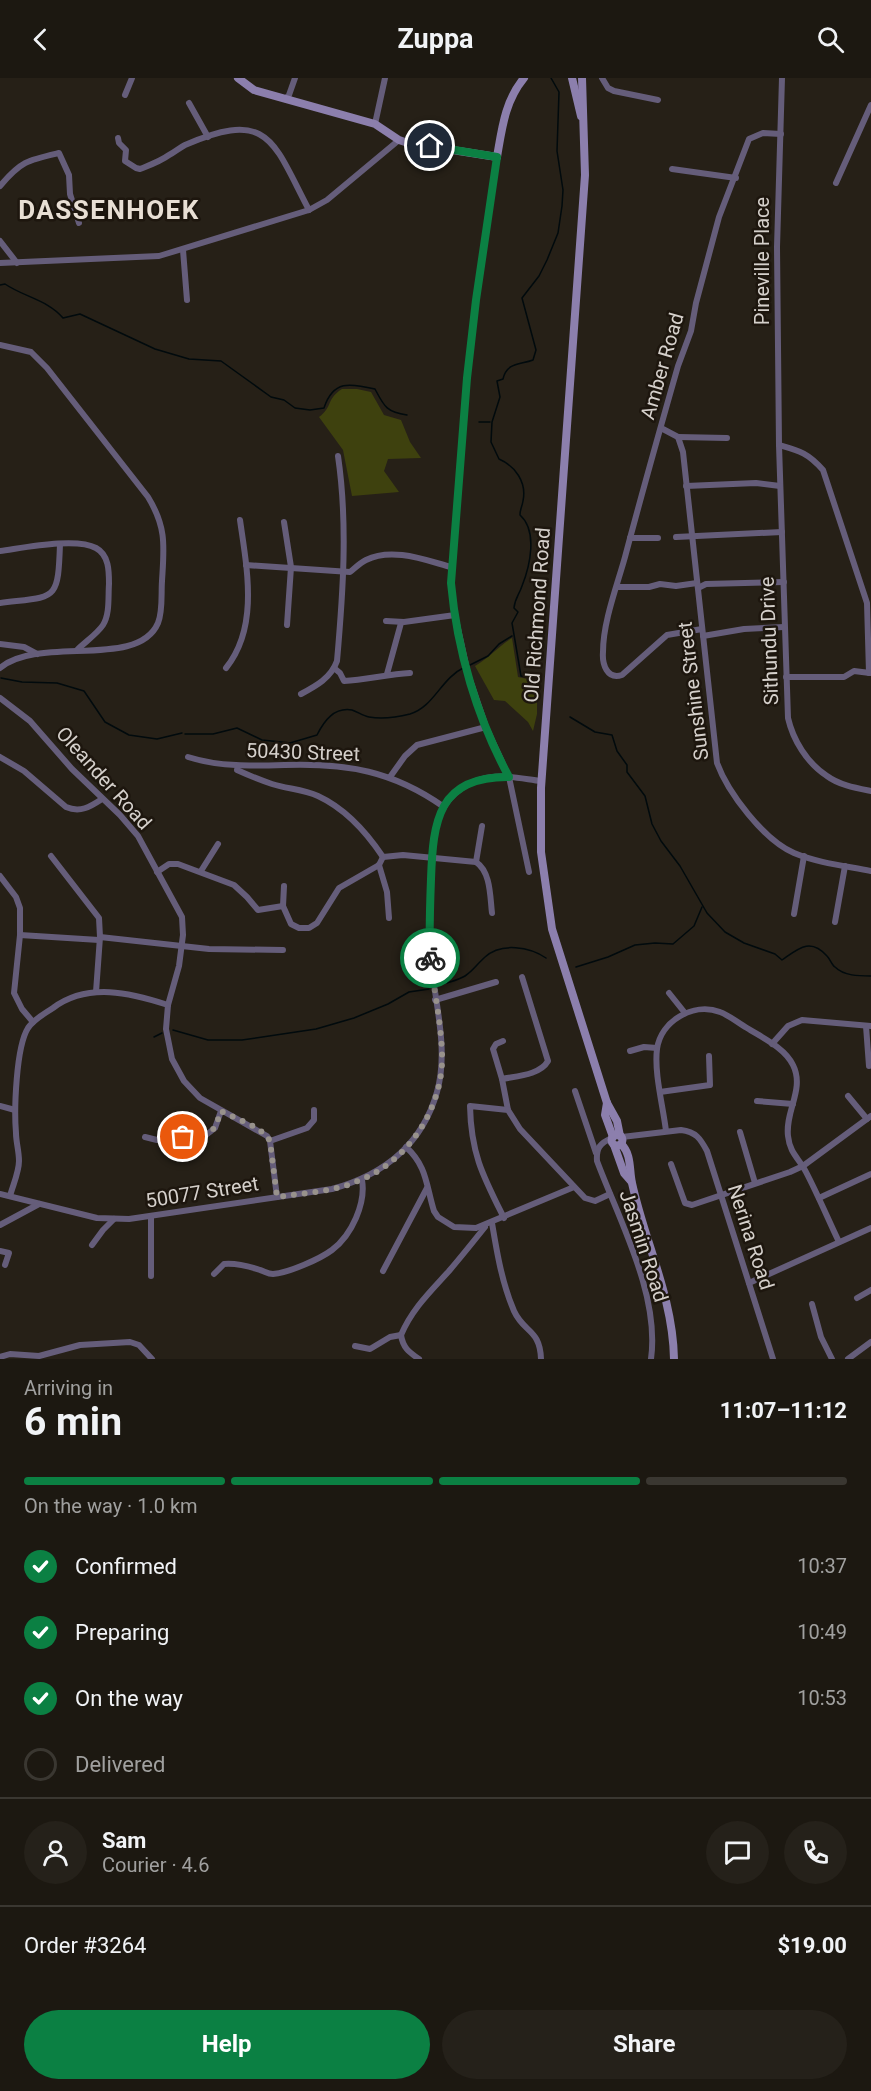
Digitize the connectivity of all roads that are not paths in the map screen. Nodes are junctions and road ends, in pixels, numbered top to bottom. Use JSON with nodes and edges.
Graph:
{"nodes":[{"id":1,"x":132,"y":78,"type":"edge"},
{"id":2,"x":238,"y":78,"type":"edge"},
{"id":3,"x":295,"y":78,"type":"edge"},
{"id":4,"x":385,"y":78,"type":"edge"},
{"id":5,"x":572,"y":78,"type":"edge"},
{"id":6,"x":582,"y":78,"type":"edge"},
{"id":7,"x":602,"y":78,"type":"edge"},
{"id":8,"x":782,"y":78,"type":"edge"},
{"id":9,"x":523,"y":79,"type":"edge"},
{"id":10,"x":125,"y":95,"type":"dead end"},
{"id":11,"x":285,"y":99,"type":"junction"},
{"id":12,"x":658,"y":100,"type":"dead end"},
{"id":13,"x":189,"y":103,"type":"dead end"},
{"id":14,"x":871,"y":105,"type":"edge"},
{"id":15,"x":582,"y":120,"type":"junction"},
{"id":16,"x":375,"y":124,"type":"junction"},
{"id":17,"x":781,"y":134,"type":"junction"},
{"id":18,"x":208,"y":137,"type":"junction"},
{"id":19,"x":118,"y":138,"type":"dead end"},
{"id":20,"x":399,"y":140,"type":"junction"},
{"id":21,"x":497,"y":157,"type":"junction"},
{"id":22,"x":672,"y":169,"type":"dead end"},
{"id":23,"x":736,"y":178,"type":"junction"},
{"id":24,"x":836,"y":183,"type":"dead end"},
{"id":25,"x":0,"y":184,"type":"edge"},
{"id":26,"x":309,"y":210,"type":"junction"},
{"id":27,"x":79,"y":223,"type":"dead end"},
{"id":28,"x":0,"y":241,"type":"edge"},
{"id":29,"x":183,"y":250,"type":"junction"},
{"id":30,"x":0,"y":263,"type":"edge"},
{"id":31,"x":17,"y":263,"type":"junction"},
{"id":32,"x":188,"y":300,"type":"dead end"},
{"id":33,"x":0,"y":345,"type":"edge"},
{"id":34,"x":662,"y":428,"type":"junction"},
{"id":35,"x":678,"y":437,"type":"junction"},
{"id":36,"x":727,"y":438,"type":"dead end"},
{"id":37,"x":779,"y":445,"type":"junction"},
{"id":38,"x":338,"y":456,"type":"dead end"},
{"id":39,"x":686,"y":486,"type":"junction"},
{"id":40,"x":780,"y":486,"type":"junction"},
{"id":41,"x":240,"y":520,"type":"dead end"},
{"id":42,"x":284,"y":522,"type":"dead end"},
{"id":43,"x":782,"y":532,"type":"junction"},
{"id":44,"x":676,"y":537,"type":"dead end"},
{"id":45,"x":692,"y":537,"type":"junction"},
{"id":46,"x":630,"y":538,"type":"junction"},
{"id":47,"x":658,"y":538,"type":"dead end"},
{"id":48,"x":60,"y":544,"type":"junction"},
{"id":49,"x":0,"y":551,"type":"edge"},
{"id":50,"x":246,"y":565,"type":"junction"},
{"id":51,"x":291,"y":567,"type":"junction"},
{"id":52,"x":451,"y":567,"type":"junction"},
{"id":53,"x":343,"y":570,"type":"junction"},
{"id":54,"x":784,"y":582,"type":"junction"},
{"id":55,"x":698,"y":585,"type":"junction"},
{"id":56,"x":616,"y":587,"type":"junction"},
{"id":57,"x":0,"y":603,"type":"edge"},
{"id":58,"x":455,"y":615,"type":"junction"},
{"id":59,"x":386,"y":621,"type":"dead end"},
{"id":60,"x":401,"y":622,"type":"junction"},
{"id":61,"x":287,"y":625,"type":"dead end"},
{"id":62,"x":784,"y":627,"type":"junction"},
{"id":63,"x":703,"y":632,"type":"junction"},
{"id":64,"x":0,"y":644,"type":"edge"},
{"id":65,"x":76,"y":650,"type":"junction"},
{"id":66,"x":37,"y":654,"type":"junction"},
{"id":67,"x":0,"y":668,"type":"edge"},
{"id":68,"x":226,"y":668,"type":"dead end"},
{"id":69,"x":334,"y":668,"type":"junction"},
{"id":70,"x":410,"y":673,"type":"dead end"},
{"id":71,"x":870,"y":673,"type":"edge"},
{"id":72,"x":387,"y":674,"type":"junction"},
{"id":73,"x":786,"y":677,"type":"junction"},
{"id":74,"x":301,"y":694,"type":"dead end"},
{"id":75,"x":0,"y":698,"type":"edge"},
{"id":76,"x":486,"y":727,"type":"junction"},
{"id":77,"x":0,"y":757,"type":"edge"},
{"id":78,"x":188,"y":757,"type":"dead end"},
{"id":79,"x":237,"y":768,"type":"junction"},
{"id":80,"x":390,"y":777,"type":"junction"},
{"id":81,"x":509,"y":777,"type":"junction"},
{"id":82,"x":541,"y":781,"type":"junction"},
{"id":83,"x":871,"y":791,"type":"edge"},
{"id":84,"x":102,"y":799,"type":"junction"},
{"id":85,"x":444,"y":807,"type":"junction"},
{"id":86,"x":482,"y":826,"type":"dead end"},
{"id":87,"x":218,"y":844,"type":"dead end"},
{"id":88,"x":51,"y":856,"type":"dead end"},
{"id":89,"x":383,"y":856,"type":"junction"},
{"id":90,"x":804,"y":856,"type":"junction"},
{"id":91,"x":432,"y":858,"type":"junction"},
{"id":92,"x":476,"y":862,"type":"junction"},
{"id":93,"x":379,"y":865,"type":"junction"},
{"id":94,"x":845,"y":866,"type":"junction"},
{"id":95,"x":201,"y":871,"type":"junction"},
{"id":96,"x":871,"y":871,"type":"edge"},
{"id":97,"x":157,"y":872,"type":"junction"},
{"id":98,"x":529,"y":872,"type":"dead end"},
{"id":99,"x":0,"y":876,"type":"edge"},
{"id":100,"x":284,"y":886,"type":"dead end"},
{"id":101,"x":283,"y":906,"type":"junction"},
{"id":102,"x":492,"y":914,"type":"dead end"},
{"id":103,"x":794,"y":914,"type":"dead end"},
{"id":104,"x":389,"y":918,"type":"dead end"},
{"id":105,"x":835,"y":922,"type":"dead end"},
{"id":106,"x":20,"y":935,"type":"junction"},
{"id":107,"x":99,"y":939,"type":"junction"},
{"id":108,"x":182,"y":947,"type":"junction"},
{"id":109,"x":283,"y":950,"type":"dead end"},
{"id":110,"x":522,"y":977,"type":"dead end"},
{"id":111,"x":496,"y":982,"type":"dead end"},
{"id":112,"x":96,"y":992,"type":"junction"},
{"id":113,"x":669,"y":993,"type":"dead end"},
{"id":114,"x":435,"y":1000,"type":"junction"},
{"id":115,"x":168,"y":1005,"type":"junction"},
{"id":116,"x":685,"y":1013,"type":"junction"},
{"id":117,"x":33,"y":1022,"type":"junction"},
{"id":118,"x":868,"y":1026,"type":"edge"},
{"id":119,"x":503,"y":1041,"type":"dead end"},
{"id":120,"x":772,"y":1044,"type":"junction"},
{"id":121,"x":657,"y":1048,"type":"junction"},
{"id":122,"x":630,"y":1051,"type":"dead end"},
{"id":123,"x":709,"y":1056,"type":"dead end"},
{"id":124,"x":869,"y":1066,"type":"dead end"},
{"id":125,"x":502,"y":1079,"type":"junction"},
{"id":126,"x":575,"y":1091,"type":"dead end"},
{"id":127,"x":660,"y":1092,"type":"junction"},
{"id":128,"x":848,"y":1096,"type":"dead end"},
{"id":129,"x":757,"y":1101,"type":"dead end"},
{"id":130,"x":793,"y":1104,"type":"junction"},
{"id":131,"x":0,"y":1106,"type":"edge"},
{"id":132,"x":15,"y":1110,"type":"junction"},
{"id":133,"x":314,"y":1110,"type":"dead end"},
{"id":134,"x":508,"y":1110,"type":"junction"},
{"id":135,"x":221,"y":1111,"type":"junction"},
{"id":136,"x":869,"y":1118,"type":"edge"},
{"id":137,"x":666,"y":1131,"type":"junction"},
{"id":138,"x":740,"y":1132,"type":"dead end"},
{"id":139,"x":145,"y":1137,"type":"dead end"},
{"id":140,"x":617,"y":1140,"type":"junction"},
{"id":141,"x":270,"y":1141,"type":"junction"},
{"id":142,"x":406,"y":1147,"type":"junction"},
{"id":143,"x":598,"y":1150,"type":"junction"},
{"id":144,"x":671,"y":1164,"type":"dead end"},
{"id":145,"x":803,"y":1166,"type":"junction"},
{"id":146,"x":871,"y":1174,"type":"edge"},
{"id":147,"x":362,"y":1180,"type":"junction"},
{"id":148,"x":755,"y":1183,"type":"junction"},
{"id":149,"x":427,"y":1187,"type":"junction"},
{"id":150,"x":574,"y":1187,"type":"junction"},
{"id":151,"x":0,"y":1194,"type":"edge"},
{"id":152,"x":610,"y":1194,"type":"junction"},
{"id":153,"x":10,"y":1196,"type":"junction"},
{"id":154,"x":277,"y":1197,"type":"junction"},
{"id":155,"x":721,"y":1197,"type":"junction"},
{"id":156,"x":819,"y":1198,"type":"junction"},
{"id":157,"x":39,"y":1204,"type":"junction"},
{"id":158,"x":151,"y":1217,"type":"junction"},
{"id":159,"x":504,"y":1218,"type":"junction"},
{"id":160,"x":114,"y":1219,"type":"junction"},
{"id":161,"x":0,"y":1225,"type":"edge"},
{"id":162,"x":489,"y":1225,"type":"junction"},
{"id":163,"x":871,"y":1228,"type":"edge"},
{"id":164,"x":839,"y":1242,"type":"junction"},
{"id":165,"x":92,"y":1245,"type":"dead end"},
{"id":166,"x":0,"y":1251,"type":"edge"},
{"id":167,"x":5,"y":1265,"type":"dead end"},
{"id":168,"x":383,"y":1271,"type":"dead end"},
{"id":169,"x":214,"y":1274,"type":"dead end"},
{"id":170,"x":151,"y":1276,"type":"dead end"},
{"id":171,"x":749,"y":1283,"type":"junction"},
{"id":172,"x":871,"y":1290,"type":"edge"},
{"id":173,"x":857,"y":1298,"type":"dead end"},
{"id":174,"x":812,"y":1304,"type":"dead end"},
{"id":175,"x":400,"y":1335,"type":"junction"},
{"id":176,"x":871,"y":1342,"type":"edge"},
{"id":177,"x":355,"y":1346,"type":"dead end"},
{"id":178,"x":0,"y":1357,"type":"edge"},
{"id":179,"x":152,"y":1359,"type":"edge"},
{"id":180,"x":419,"y":1359,"type":"edge"},
{"id":181,"x":541,"y":1359,"type":"edge"},
{"id":182,"x":651,"y":1359,"type":"edge"},
{"id":183,"x":674,"y":1359,"type":"edge"},
{"id":184,"x":773,"y":1359,"type":"edge"},
{"id":185,"x":832,"y":1359,"type":"edge"},
{"id":186,"x":848,"y":1359,"type":"edge"}],
"edges":[{"from":1,"to":10,"type":"street"},
{"from":2,"to":11,"type":"street"},
{"from":3,"to":11,"type":"street"},
{"from":4,"to":16,"type":"street"},
{"from":5,"to":15,"type":"street","name":"Old Richmond Road"},
{"from":6,"to":15,"type":"street","name":"Old Richmond Road"},
{"from":7,"to":12,"type":"street"},
{"from":8,"to":17,"type":"street","name":"Pineville Place"},
{"from":9,"to":21,"type":"street"},
{"from":11,"to":16,"type":"street"},
{"from":13,"to":18,"type":"street"},
{"from":14,"to":24,"type":"street"},
{"from":15,"to":82,"type":"street","name":"Old Richmond Road"},
{"from":16,"to":20,"type":"street"},
{"from":17,"to":23,"type":"street","name":"Amber Road"},
{"from":17,"to":37,"type":"street","name":"Pineville Place"},
{"from":18,"to":19,"type":"street"},
{"from":18,"to":26,"type":"street"},
{"from":20,"to":21,"type":"street"},
{"from":20,"to":26,"type":"street"},
{"from":21,"to":52,"type":"street"},
{"from":22,"to":23,"type":"street"},
{"from":23,"to":34,"type":"street","name":"Amber Road"},
{"from":25,"to":27,"type":"street"},
{"from":26,"to":29,"type":"street"},
{"from":28,"to":31,"type":"street"},
{"from":29,"to":31,"type":"street"},
{"from":29,"to":32,"type":"street"},
{"from":30,"to":31,"type":"street"},
{"from":33,"to":65,"type":"street"},
{"from":34,"to":35,"type":"street"},
{"from":34,"to":46,"type":"street","name":"Amber Road"},
{"from":35,"to":36,"type":"street"},
{"from":35,"to":39,"type":"street","name":"Sunshine Street"},
{"from":37,"to":40,"type":"street","name":"Sithundu Drive"},
{"from":37,"to":71,"type":"street"},
{"from":38,"to":53,"type":"street"},
{"from":39,"to":40,"type":"street"},
{"from":39,"to":45,"type":"street","name":"Sunshine Street"},
{"from":40,"to":43,"type":"street","name":"Sithundu Drive"},
{"from":41,"to":50,"type":"street"},
{"from":42,"to":51,"type":"street"},
{"from":43,"to":45,"type":"street"},
{"from":43,"to":54,"type":"street","name":"Sithundu Drive"},
{"from":44,"to":45,"type":"street"},
{"from":45,"to":55,"type":"street","name":"Sunshine Street"},
{"from":46,"to":47,"type":"street"},
{"from":46,"to":56,"type":"street","name":"Amber Road"},
{"from":48,"to":49,"type":"street"},
{"from":48,"to":57,"type":"street"},
{"from":48,"to":65,"type":"street"},
{"from":50,"to":51,"type":"street"},
{"from":50,"to":68,"type":"street"},
{"from":51,"to":53,"type":"street"},
{"from":51,"to":61,"type":"street"},
{"from":52,"to":53,"type":"street"},
{"from":52,"to":58,"type":"street"},
{"from":53,"to":69,"type":"street"},
{"from":54,"to":55,"type":"street"},
{"from":54,"to":62,"type":"street","name":"Sithundu Drive"},
{"from":55,"to":56,"type":"street"},
{"from":55,"to":63,"type":"street","name":"Sunshine Street"},
{"from":56,"to":63,"type":"street","name":"Amber Road"},
{"from":58,"to":60,"type":"street"},
{"from":58,"to":76,"type":"street"},
{"from":59,"to":60,"type":"street"},
{"from":60,"to":72,"type":"street"},
{"from":62,"to":63,"type":"street"},
{"from":62,"to":73,"type":"street","name":"Sithundu Drive"},
{"from":63,"to":90,"type":"street","name":"Sunshine Street"},
{"from":64,"to":66,"type":"street"},
{"from":65,"to":66,"type":"street"},
{"from":66,"to":67,"type":"street"},
{"from":69,"to":72,"type":"street"},
{"from":69,"to":74,"type":"street"},
{"from":70,"to":72,"type":"street"},
{"from":71,"to":73,"type":"street"},
{"from":73,"to":83,"type":"street","name":"Sithundu Drive"},
{"from":75,"to":84,"type":"street","name":"Oleander Road"},
{"from":76,"to":80,"type":"street"},
{"from":76,"to":81,"type":"street"},
{"from":77,"to":84,"type":"street"},
{"from":78,"to":79,"type":"street","name":"50430 Street"},
{"from":79,"to":80,"type":"street","name":"50430 Street"},
{"from":79,"to":89,"type":"street"},
{"from":80,"to":85,"type":"street","name":"50430 Street"},
{"from":81,"to":82,"type":"street","name":"50077 Street"},
{"from":81,"to":85,"type":"street","name":"50077 Street"},
{"from":81,"to":98,"type":"street"},
{"from":82,"to":140,"type":"street","name":"Old Richmond Road"},
{"from":84,"to":97,"type":"street","name":"Oleander Road"},
{"from":85,"to":91,"type":"street","name":"50077 Street"},
{"from":86,"to":92,"type":"street"},
{"from":87,"to":95,"type":"street"},
{"from":88,"to":107,"type":"street"},
{"from":89,"to":91,"type":"street"},
{"from":89,"to":93,"type":"street"},
{"from":90,"to":94,"type":"street","name":"Sunshine Street"},
{"from":90,"to":103,"type":"street"},
{"from":91,"to":92,"type":"street"},
{"from":91,"to":114,"type":"street","name":"50077 Street"},
{"from":92,"to":102,"type":"street"},
{"from":93,"to":101,"type":"street"},
{"from":93,"to":104,"type":"street"},
{"from":94,"to":96,"type":"street","name":"Sunshine Street"},
{"from":94,"to":105,"type":"street"},
{"from":95,"to":97,"type":"street"},
{"from":95,"to":101,"type":"street"},
{"from":97,"to":108,"type":"street","name":"Oleander Road"},
{"from":99,"to":106,"type":"street"},
{"from":100,"to":101,"type":"street"},
{"from":106,"to":107,"type":"street"},
{"from":106,"to":117,"type":"street"},
{"from":107,"to":108,"type":"street"},
{"from":107,"to":112,"type":"street"},
{"from":108,"to":109,"type":"street"},
{"from":108,"to":115,"type":"street","name":"Oleander Road"},
{"from":110,"to":125,"type":"street"},
{"from":111,"to":114,"type":"street"},
{"from":112,"to":115,"type":"street"},
{"from":112,"to":117,"type":"street"},
{"from":113,"to":116,"type":"street"},
{"from":114,"to":142,"type":"street","name":"50077 Street"},
{"from":115,"to":135,"type":"street","name":"Oleander Road"},
{"from":116,"to":120,"type":"street"},
{"from":116,"to":121,"type":"street"},
{"from":117,"to":132,"type":"street"},
{"from":118,"to":120,"type":"street"},
{"from":118,"to":124,"type":"street"},
{"from":119,"to":125,"type":"street"},
{"from":120,"to":130,"type":"street"},
{"from":121,"to":122,"type":"street"},
{"from":121,"to":127,"type":"street"},
{"from":123,"to":127,"type":"street"},
{"from":125,"to":134,"type":"street"},
{"from":126,"to":143,"type":"street","name":"Jasmin Road"},
{"from":127,"to":137,"type":"street"},
{"from":128,"to":136,"type":"street"},
{"from":129,"to":130,"type":"street"},
{"from":130,"to":145,"type":"street"},
{"from":131,"to":132,"type":"street"},
{"from":132,"to":153,"type":"street"},
{"from":133,"to":141,"type":"street"},
{"from":134,"to":150,"type":"street"},
{"from":134,"to":159,"type":"street"},
{"from":135,"to":139,"type":"street"},
{"from":135,"to":141,"type":"street","name":"Oleander Road"},
{"from":136,"to":145,"type":"street"},
{"from":137,"to":140,"type":"street"},
{"from":137,"to":155,"type":"street","name":"Nerina Road"},
{"from":138,"to":148,"type":"street"},
{"from":140,"to":143,"type":"street"},
{"from":140,"to":183,"type":"street","name":"Old Richmond Road"},
{"from":141,"to":154,"type":"street"},
{"from":142,"to":147,"type":"street","name":"50077 Street"},
{"from":142,"to":149,"type":"street"},
{"from":143,"to":152,"type":"street","name":"Jasmin Road"},
{"from":144,"to":155,"type":"street"},
{"from":145,"to":148,"type":"street"},
{"from":145,"to":156,"type":"street"},
{"from":146,"to":156,"type":"street"},
{"from":147,"to":154,"type":"street","name":"50077 Street"},
{"from":147,"to":169,"type":"street"},
{"from":148,"to":155,"type":"street"},
{"from":149,"to":162,"type":"street"},
{"from":149,"to":168,"type":"street"},
{"from":150,"to":152,"type":"street"},
{"from":150,"to":159,"type":"street"},
{"from":151,"to":153,"type":"street","name":"50077 Street"},
{"from":152,"to":182,"type":"street","name":"Jasmin Road"},
{"from":153,"to":157,"type":"street","name":"50077 Street"},
{"from":154,"to":158,"type":"street","name":"50077 Street"},
{"from":155,"to":171,"type":"street","name":"Nerina Road"},
{"from":156,"to":164,"type":"street"},
{"from":157,"to":160,"type":"street","name":"50077 Street"},
{"from":157,"to":161,"type":"street"},
{"from":158,"to":160,"type":"street","name":"50077 Street"},
{"from":158,"to":170,"type":"street"},
{"from":159,"to":162,"type":"street"},
{"from":160,"to":165,"type":"street"},
{"from":162,"to":175,"type":"street"},
{"from":162,"to":181,"type":"street"},
{"from":163,"to":164,"type":"street"},
{"from":164,"to":171,"type":"street"},
{"from":166,"to":167,"type":"street"},
{"from":171,"to":184,"type":"street","name":"Nerina Road"},
{"from":172,"to":173,"type":"street"},
{"from":174,"to":185,"type":"street"},
{"from":175,"to":177,"type":"street"},
{"from":175,"to":180,"type":"street"},
{"from":176,"to":186,"type":"street"},
{"from":178,"to":179,"type":"street"}]}
